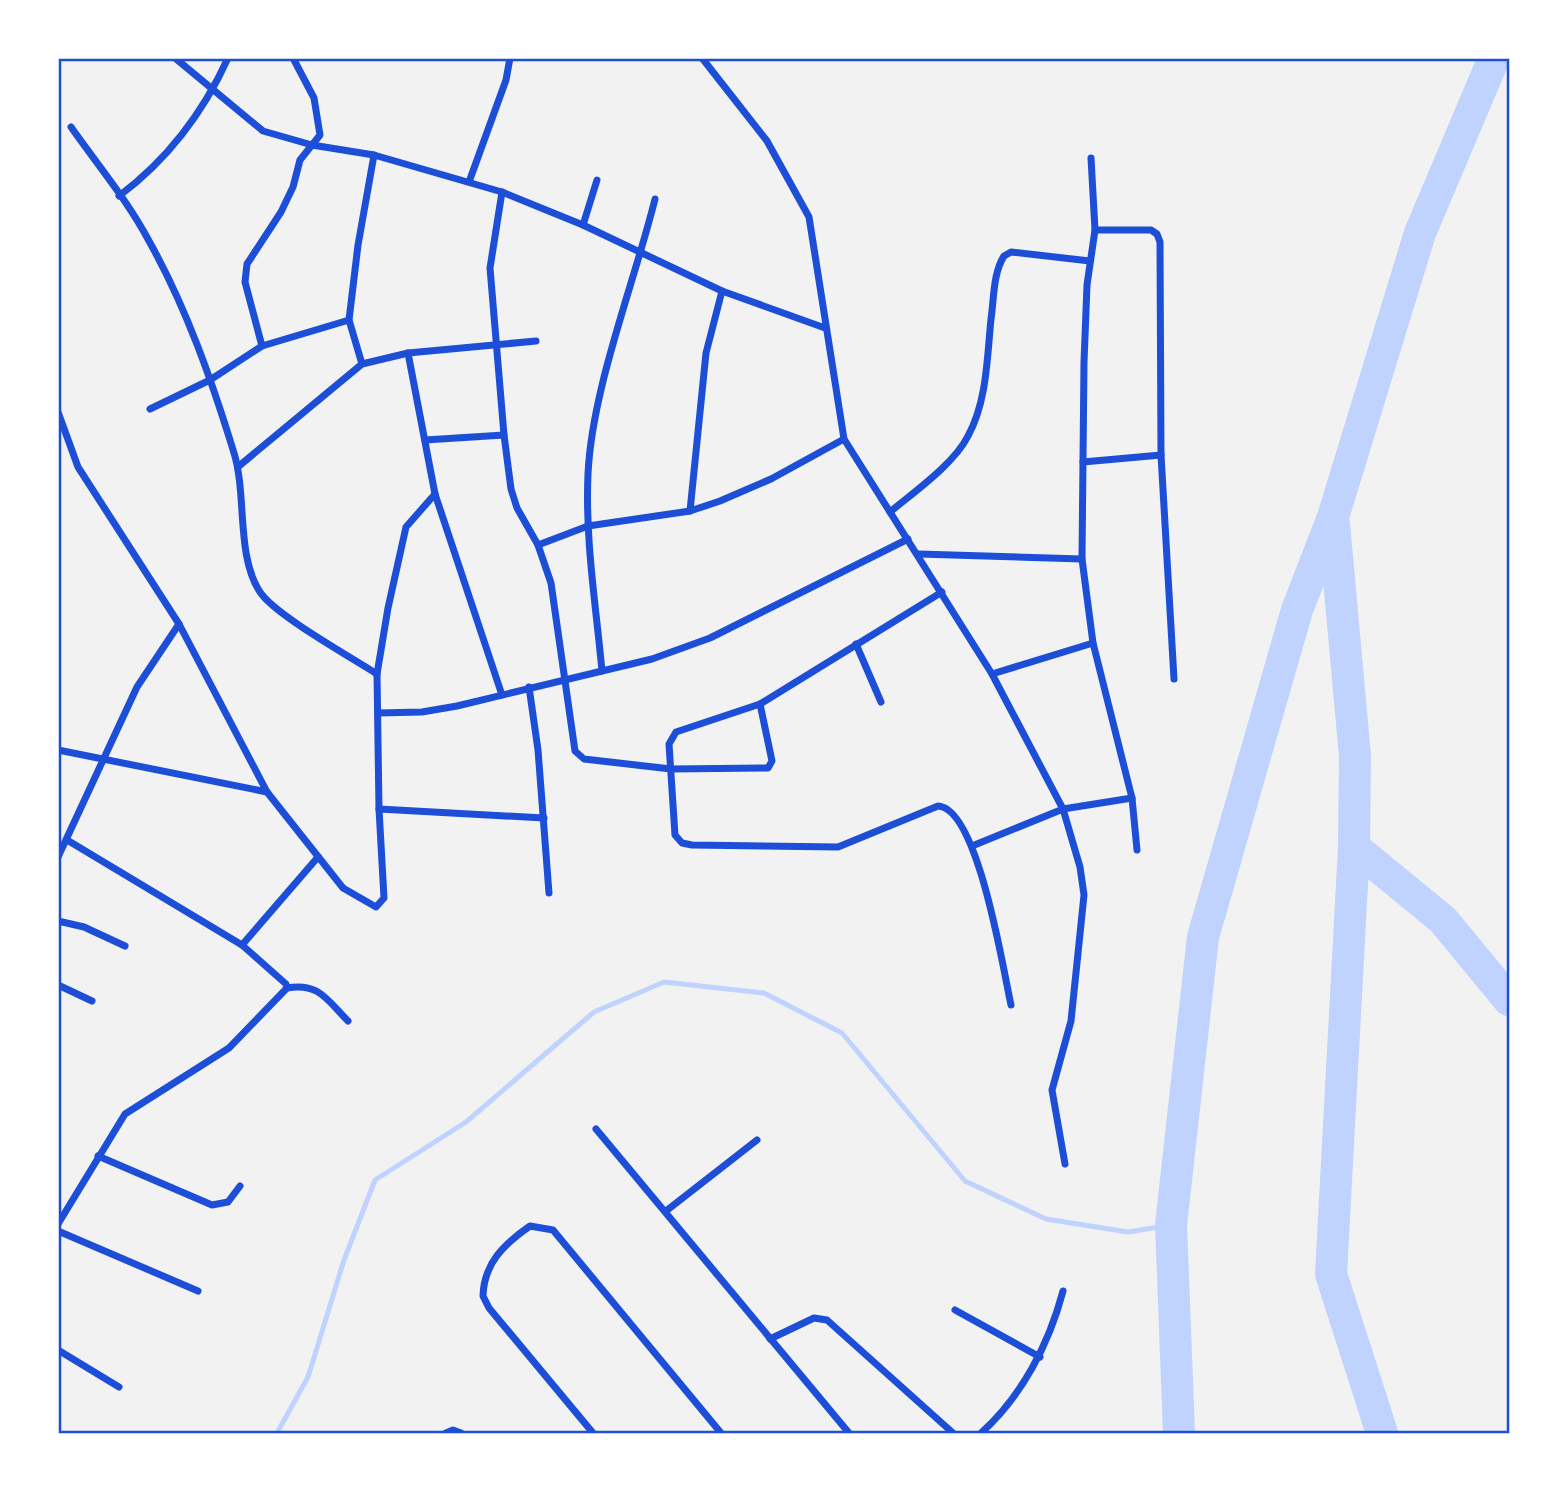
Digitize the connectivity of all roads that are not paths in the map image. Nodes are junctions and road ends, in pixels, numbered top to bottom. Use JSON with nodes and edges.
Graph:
{"nodes":[{"id":1,"x":175,"y":58,"type":"edge"},
{"id":2,"x":228,"y":58,"type":"edge"},
{"id":3,"x":293,"y":58,"type":"edge"},
{"id":4,"x":510,"y":58,"type":"edge"},
{"id":5,"x":702,"y":58,"type":"edge"},
{"id":6,"x":213,"y":92,"type":"junction"},
{"id":7,"x":71,"y":127,"type":"dead end"},
{"id":8,"x":312,"y":145,"type":"junction"},
{"id":9,"x":374,"y":155,"type":"junction"},
{"id":10,"x":1091,"y":158,"type":"dead end"},
{"id":11,"x":597,"y":180,"type":"dead end"},
{"id":12,"x":469,"y":182,"type":"junction"},
{"id":13,"x":502,"y":192,"type":"junction"},
{"id":14,"x":119,"y":197,"type":"junction"},
{"id":15,"x":655,"y":199,"type":"dead end"},
{"id":16,"x":583,"y":225,"type":"junction"},
{"id":17,"x":1095,"y":230,"type":"junction"},
{"id":18,"x":642,"y":253,"type":"junction"},
{"id":19,"x":1090,"y":261,"type":"junction"},
{"id":20,"x":722,"y":291,"type":"junction"},
{"id":21,"x":349,"y":320,"type":"junction"},
{"id":22,"x":825,"y":328,"type":"junction"},
{"id":23,"x":536,"y":341,"type":"dead end"},
{"id":24,"x":494,"y":345,"type":"junction"},
{"id":25,"x":262,"y":346,"type":"junction"},
{"id":26,"x":408,"y":353,"type":"junction"},
{"id":27,"x":362,"y":364,"type":"junction"},
{"id":28,"x":209,"y":380,"type":"junction"},
{"id":29,"x":150,"y":409,"type":"dead end"},
{"id":30,"x":58,"y":412,"type":"edge"},
{"id":31,"x":504,"y":435,"type":"junction"},
{"id":32,"x":844,"y":439,"type":"junction"},
{"id":33,"x":425,"y":440,"type":"junction"},
{"id":34,"x":1161,"y":455,"type":"junction"},
{"id":35,"x":1083,"y":462,"type":"junction"},
{"id":36,"x":239,"y":466,"type":"junction"},
{"id":37,"x":435,"y":494,"type":"junction"},
{"id":38,"x":690,"y":511,"type":"junction"},
{"id":39,"x":890,"y":512,"type":"junction"},
{"id":40,"x":588,"y":526,"type":"junction"},
{"id":41,"x":908,"y":539,"type":"junction"},
{"id":42,"x":538,"y":545,"type":"junction"},
{"id":43,"x":919,"y":554,"type":"junction"},
{"id":44,"x":1082,"y":559,"type":"junction"},
{"id":45,"x":942,"y":592,"type":"junction"},
{"id":46,"x":179,"y":624,"type":"junction"},
{"id":47,"x":1093,"y":643,"type":"junction"},
{"id":48,"x":856,"y":644,"type":"junction"},
{"id":49,"x":602,"y":671,"type":"junction"},
{"id":50,"x":377,"y":674,"type":"junction"},
{"id":51,"x":992,"y":674,"type":"junction"},
{"id":52,"x":567,"y":678,"type":"junction"},
{"id":53,"x":1174,"y":679,"type":"dead end"},
{"id":54,"x":529,"y":687,"type":"junction"},
{"id":55,"x":502,"y":695,"type":"junction"},
{"id":56,"x":880,"y":702,"type":"dead end"},
{"id":57,"x":760,"y":704,"type":"junction"},
{"id":58,"x":377,"y":713,"type":"junction"},
{"id":59,"x":58,"y":750,"type":"edge"},
{"id":60,"x":104,"y":761,"type":"junction"},
{"id":61,"x":671,"y":769,"type":"junction"},
{"id":62,"x":267,"y":792,"type":"junction"},
{"id":63,"x":1132,"y":798,"type":"junction"},
{"id":64,"x":379,"y":809,"type":"junction"},
{"id":65,"x":1063,"y":809,"type":"junction"},
{"id":66,"x":544,"y":818,"type":"junction"},
{"id":67,"x":67,"y":840,"type":"junction"},
{"id":68,"x":972,"y":846,"type":"junction"},
{"id":69,"x":1137,"y":850,"type":"dead end"},
{"id":70,"x":58,"y":857,"type":"edge"},
{"id":71,"x":318,"y":857,"type":"junction"},
{"id":72,"x":549,"y":893,"type":"dead end"},
{"id":73,"x":58,"y":921,"type":"edge"},
{"id":74,"x":243,"y":945,"type":"junction"},
{"id":75,"x":125,"y":946,"type":"dead end"},
{"id":76,"x":58,"y":985,"type":"edge"},
{"id":77,"x":286,"y":988,"type":"junction"},
{"id":78,"x":92,"y":1001,"type":"dead end"},
{"id":79,"x":1011,"y":1005,"type":"dead end"},
{"id":80,"x":348,"y":1021,"type":"dead end"},
{"id":81,"x":596,"y":1129,"type":"dead end"},
{"id":82,"x":757,"y":1140,"type":"dead end"},
{"id":83,"x":99,"y":1156,"type":"junction"},
{"id":84,"x":1065,"y":1164,"type":"dead end"},
{"id":85,"x":240,"y":1186,"type":"dead end"},
{"id":86,"x":666,"y":1212,"type":"junction"},
{"id":87,"x":58,"y":1224,"type":"edge"},
{"id":88,"x":58,"y":1231,"type":"edge"},
{"id":89,"x":198,"y":1291,"type":"dead end"},
{"id":90,"x":1063,"y":1291,"type":"dead end"},
{"id":91,"x":955,"y":1310,"type":"dead end"},
{"id":92,"x":770,"y":1339,"type":"junction"},
{"id":93,"x":58,"y":1350,"type":"edge"},
{"id":94,"x":1040,"y":1357,"type":"junction"},
{"id":95,"x":119,"y":1387,"type":"dead end"},
{"id":96,"x":446,"y":1432,"type":"edge"},
{"id":97,"x":461,"y":1433,"type":"edge"},
{"id":98,"x":593,"y":1433,"type":"edge"},
{"id":99,"x":721,"y":1433,"type":"edge"},
{"id":100,"x":849,"y":1433,"type":"edge"},
{"id":101,"x":953,"y":1433,"type":"edge"},
{"id":102,"x":981,"y":1433,"type":"edge"}],
"edges":[{"from":1,"to":6,"type":"street"},
{"from":2,"to":6,"type":"street"},
{"from":3,"to":8,"type":"street"},
{"from":4,"to":12,"type":"street"},
{"from":5,"to":22,"type":"street"},
{"from":6,"to":8,"type":"street"},
{"from":6,"to":14,"type":"street"},
{"from":7,"to":14,"type":"street"},
{"from":8,"to":9,"type":"street"},
{"from":8,"to":25,"type":"street"},
{"from":9,"to":12,"type":"street"},
{"from":9,"to":21,"type":"street"},
{"from":10,"to":17,"type":"street"},
{"from":11,"to":16,"type":"street"},
{"from":12,"to":13,"type":"street"},
{"from":13,"to":16,"type":"street"},
{"from":13,"to":24,"type":"street"},
{"from":14,"to":28,"type":"street"},
{"from":15,"to":18,"type":"street"},
{"from":16,"to":18,"type":"street"},
{"from":17,"to":19,"type":"street"},
{"from":17,"to":34,"type":"street"},
{"from":18,"to":20,"type":"street"},
{"from":18,"to":40,"type":"street"},
{"from":19,"to":35,"type":"street"},
{"from":19,"to":39,"type":"street"},
{"from":20,"to":22,"type":"street"},
{"from":20,"to":38,"type":"street"},
{"from":21,"to":25,"type":"street"},
{"from":21,"to":27,"type":"street"},
{"from":22,"to":32,"type":"street"},
{"from":23,"to":24,"type":"street"},
{"from":24,"to":26,"type":"street"},
{"from":24,"to":31,"type":"street"},
{"from":25,"to":28,"type":"street"},
{"from":26,"to":27,"type":"street"},
{"from":26,"to":33,"type":"street"},
{"from":27,"to":36,"type":"street"},
{"from":28,"to":29,"type":"street"},
{"from":28,"to":36,"type":"street"},
{"from":30,"to":46,"type":"street"},
{"from":31,"to":33,"type":"street"},
{"from":31,"to":42,"type":"street"},
{"from":32,"to":38,"type":"street"},
{"from":32,"to":39,"type":"street"},
{"from":33,"to":37,"type":"street"},
{"from":34,"to":35,"type":"street"},
{"from":34,"to":53,"type":"street"},
{"from":35,"to":44,"type":"street"},
{"from":36,"to":50,"type":"street"},
{"from":37,"to":50,"type":"street"},
{"from":37,"to":55,"type":"street"},
{"from":38,"to":40,"type":"street"},
{"from":39,"to":41,"type":"street"},
{"from":40,"to":42,"type":"street"},
{"from":40,"to":49,"type":"street"},
{"from":41,"to":43,"type":"street"},
{"from":41,"to":49,"type":"street"},
{"from":42,"to":52,"type":"street"},
{"from":43,"to":44,"type":"street"},
{"from":43,"to":45,"type":"street"},
{"from":44,"to":47,"type":"street"},
{"from":45,"to":48,"type":"street"},
{"from":45,"to":51,"type":"street"},
{"from":46,"to":60,"type":"street"},
{"from":46,"to":62,"type":"street"},
{"from":47,"to":51,"type":"street"},
{"from":47,"to":63,"type":"street"},
{"from":48,"to":56,"type":"street"},
{"from":48,"to":57,"type":"street"},
{"from":49,"to":52,"type":"street"},
{"from":50,"to":58,"type":"street"},
{"from":51,"to":65,"type":"street"},
{"from":52,"to":54,"type":"street"},
{"from":52,"to":61,"type":"street"},
{"from":54,"to":55,"type":"street"},
{"from":54,"to":66,"type":"street"},
{"from":55,"to":58,"type":"street"},
{"from":57,"to":61,"type":"street"},
{"from":57,"to":61,"type":"street"},
{"from":58,"to":64,"type":"street"},
{"from":59,"to":60,"type":"street"},
{"from":60,"to":62,"type":"street"},
{"from":60,"to":67,"type":"street"},
{"from":61,"to":68,"type":"street"},
{"from":62,"to":71,"type":"street"},
{"from":63,"to":65,"type":"street"},
{"from":63,"to":69,"type":"street"},
{"from":64,"to":66,"type":"street"},
{"from":64,"to":71,"type":"street"},
{"from":65,"to":68,"type":"street"},
{"from":65,"to":84,"type":"street"},
{"from":66,"to":72,"type":"street"},
{"from":67,"to":70,"type":"street"},
{"from":67,"to":74,"type":"street"},
{"from":68,"to":79,"type":"street"},
{"from":71,"to":74,"type":"street"},
{"from":73,"to":75,"type":"street"},
{"from":74,"to":77,"type":"street"},
{"from":76,"to":78,"type":"street"},
{"from":77,"to":80,"type":"street"},
{"from":77,"to":83,"type":"street"},
{"from":81,"to":86,"type":"street"},
{"from":82,"to":86,"type":"street"},
{"from":83,"to":85,"type":"street"},
{"from":83,"to":87,"type":"street"},
{"from":86,"to":92,"type":"street"},
{"from":88,"to":89,"type":"street"},
{"from":90,"to":94,"type":"street"},
{"from":91,"to":94,"type":"street"},
{"from":92,"to":100,"type":"street"},
{"from":92,"to":101,"type":"street"},
{"from":93,"to":95,"type":"street"},
{"from":94,"to":102,"type":"street"},
{"from":96,"to":97,"type":"street"},
{"from":98,"to":99,"type":"street"}]}
